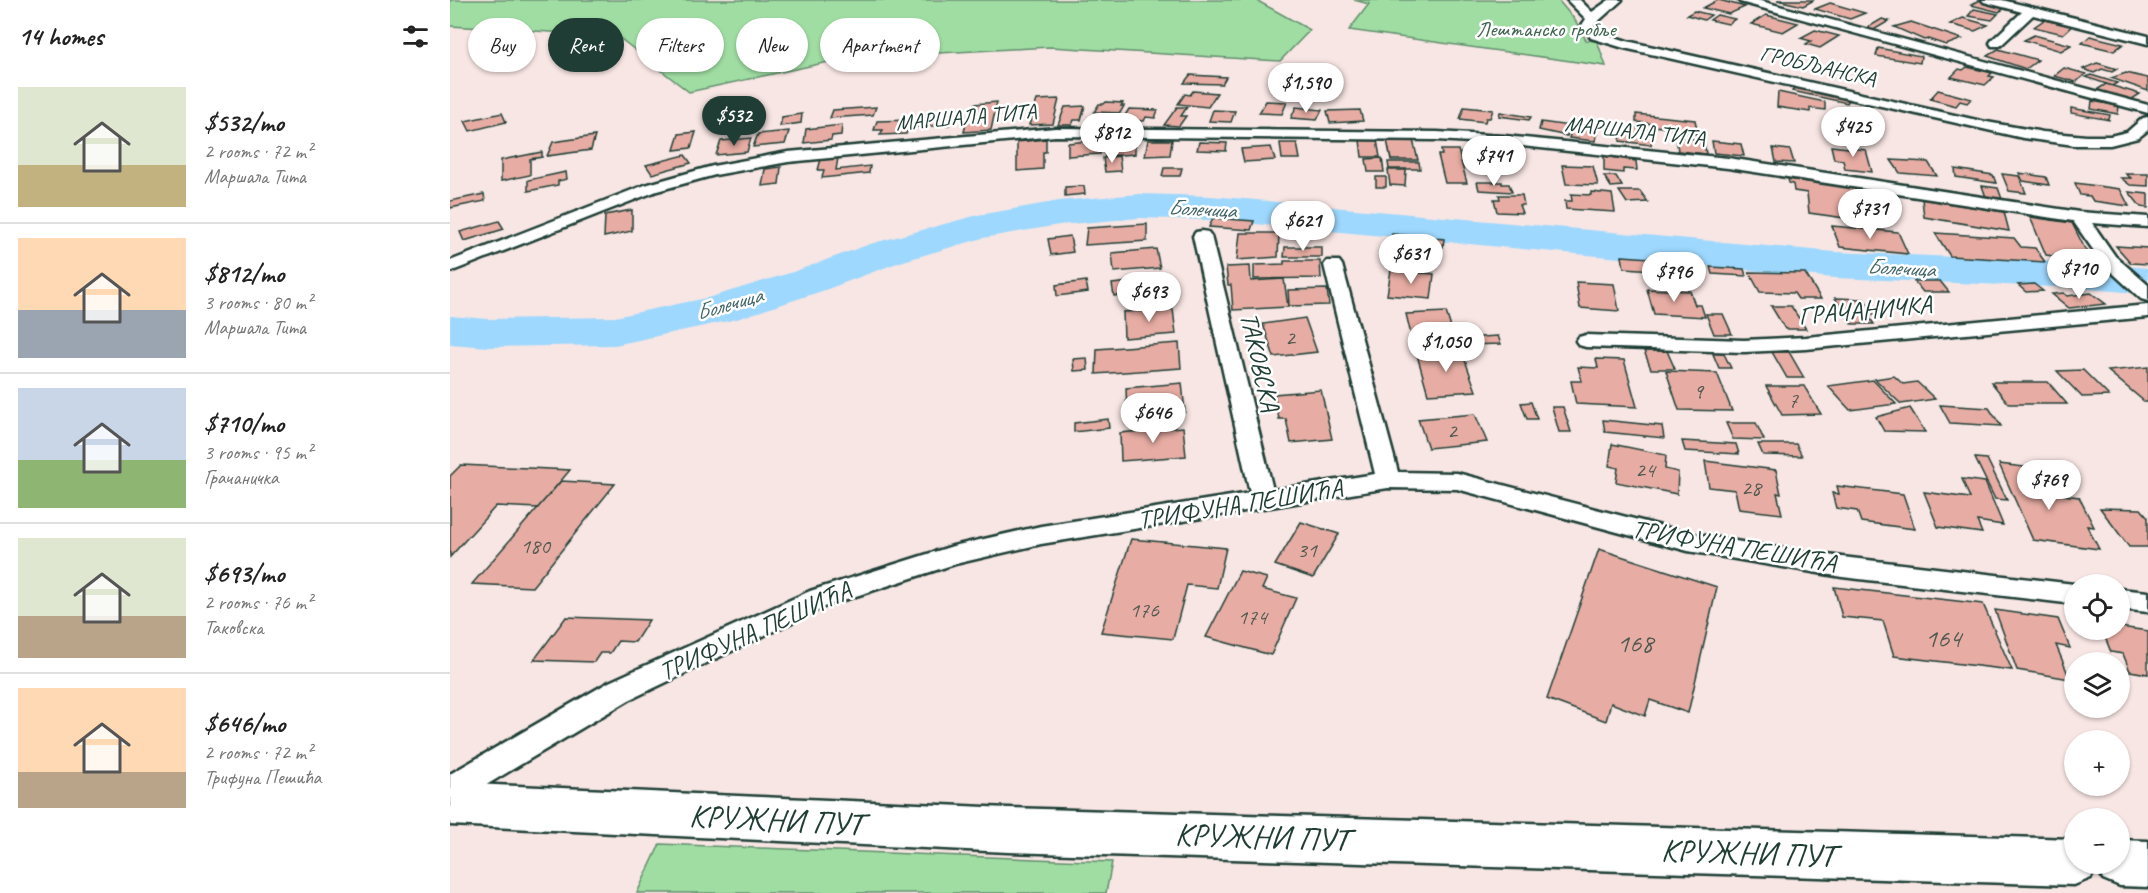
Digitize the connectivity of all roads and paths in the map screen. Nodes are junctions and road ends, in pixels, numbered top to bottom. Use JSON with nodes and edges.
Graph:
{"nodes":[{"id":1,"x":1573,"y":0,"type":"edge"},
{"id":2,"x":1616,"y":0,"type":"edge"},
{"id":3,"x":1744,"y":0,"type":"edge"},
{"id":4,"x":1988,"y":0,"type":"edge"},
{"id":5,"x":2030,"y":11,"type":"junction"},
{"id":6,"x":1592,"y":18,"type":"junction"},
{"id":7,"x":2148,"y":40,"type":"edge"},
{"id":8,"x":1996,"y":43,"type":"dead end"},
{"id":9,"x":2148,"y":109,"type":"edge"},
{"id":10,"x":2148,"y":122,"type":"edge"},
{"id":11,"x":2079,"y":217,"type":"junction"},
{"id":12,"x":2148,"y":222,"type":"edge"},
{"id":13,"x":1202,"y":236,"type":"dead end"},
{"id":14,"x":1333,"y":265,"type":"dead end"},
{"id":15,"x":450,"y":267,"type":"edge"},
{"id":16,"x":2145,"y":292,"type":"edge"},
{"id":17,"x":2148,"y":311,"type":"edge"},
{"id":18,"x":1586,"y":341,"type":"dead end"},
{"id":19,"x":1388,"y":480,"type":"junction"},
{"id":20,"x":1264,"y":501,"type":"junction"},
{"id":21,"x":2064,"y":593,"type":"edge"},
{"id":22,"x":2130,"y":600,"type":"edge"},
{"id":23,"x":2148,"y":602,"type":"edge"},
{"id":24,"x":450,"y":790,"type":"edge"},
{"id":25,"x":450,"y":804,"type":"edge"},
{"id":26,"x":2064,"y":862,"type":"edge"},
{"id":27,"x":2130,"y":863,"type":"edge"},
{"id":28,"x":2148,"y":864,"type":"edge"}],
"edges":[{"from":1,"to":6,"type":"street"},
{"from":2,"to":6,"type":"street"},
{"from":3,"to":9,"type":"street","name":"ГРОБЉАНСКА"},
{"from":4,"to":5,"type":"street"},
{"from":5,"to":7,"type":"street"},
{"from":5,"to":8,"type":"street"},
{"from":6,"to":10,"type":"street","name":"ГРОБЉАНСКА"},
{"from":11,"to":12,"type":"street","name":"МАРШАЛА ТИТА"},
{"from":11,"to":15,"type":"street","name":"МАРШАЛА ТИТА"},
{"from":11,"to":16,"type":"street"},
{"from":13,"to":20,"type":"street","name":"ТАКОВСКА"},
{"from":14,"to":19,"type":"street"},
{"from":17,"to":18,"type":"street","name":"ГРАЧАНИЧКА"},
{"from":19,"to":20,"type":"street","name":"ТРИФУНА ПЕШИЋА"},
{"from":19,"to":21,"type":"street","name":"ТРИФУНА ПЕШИЋА"},
{"from":20,"to":24,"type":"street","name":"ТРИФУНА ПЕШИЋА"},
{"from":22,"to":23,"type":"street"},
{"from":25,"to":26,"type":"main road","name":"КРУЖНИ ПУТ"},
{"from":27,"to":28,"type":"main road"}]}
